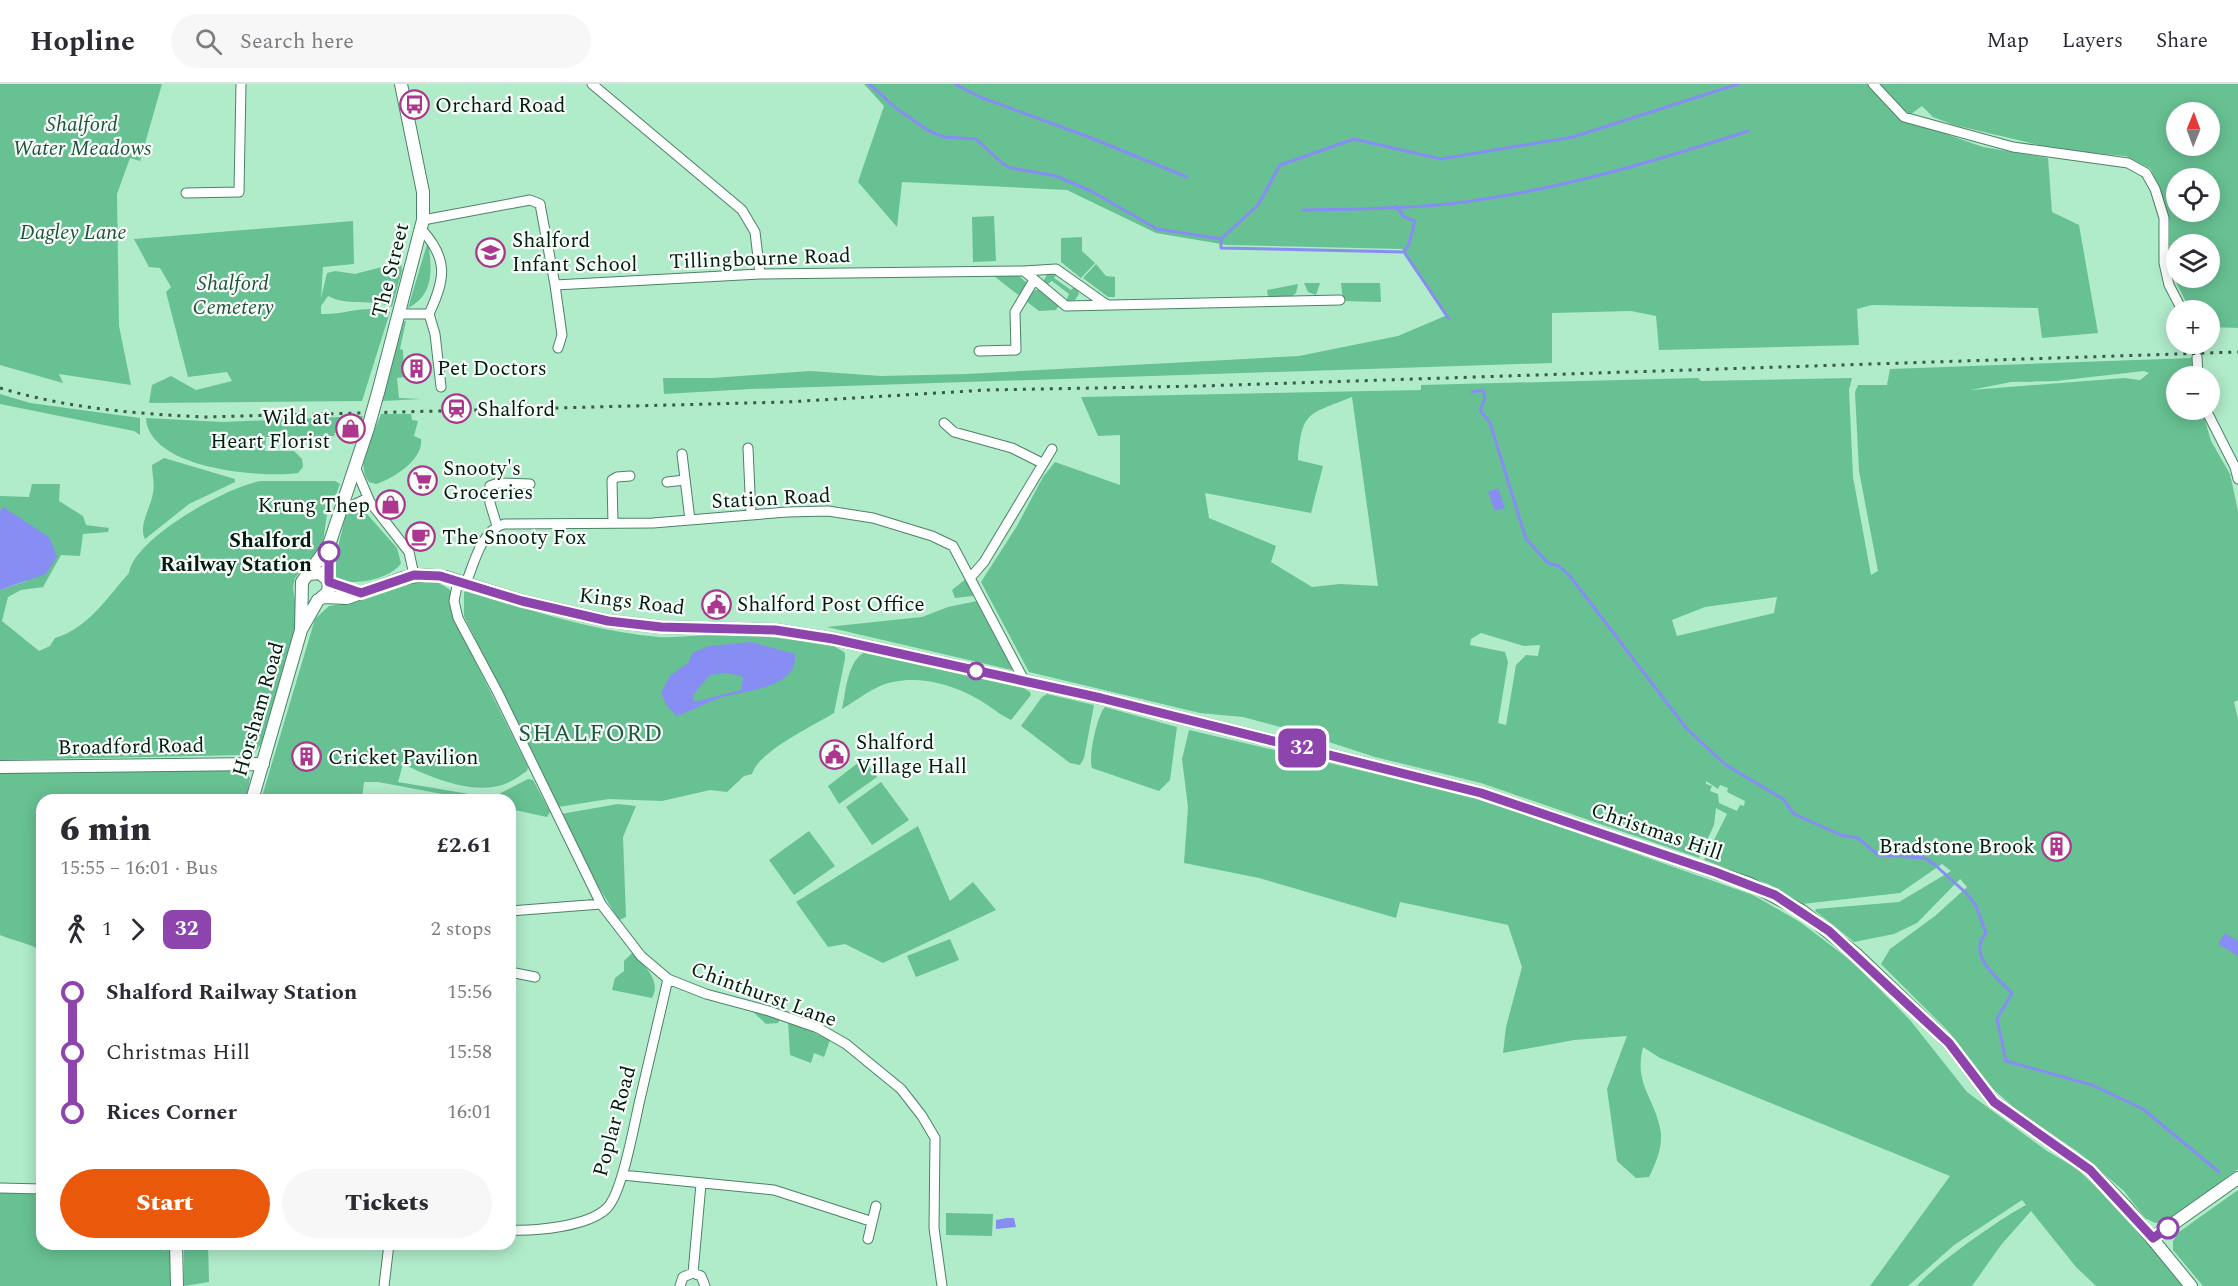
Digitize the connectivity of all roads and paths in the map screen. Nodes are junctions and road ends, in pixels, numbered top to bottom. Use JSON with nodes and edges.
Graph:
{"nodes":[{"id":1,"x":241,"y":84,"type":"edge"},
{"id":2,"x":401,"y":84,"type":"edge"},
{"id":3,"x":592,"y":84,"type":"edge"},
{"id":4,"x":1873,"y":84,"type":"edge"},
{"id":5,"x":186,"y":193,"type":"dead end"},
{"id":6,"x":422,"y":225,"type":"junction"},
{"id":7,"x":1024,"y":271,"type":"junction"},
{"id":8,"x":760,"y":274,"type":"junction"},
{"id":9,"x":1034,"y":280,"type":"junction"},
{"id":10,"x":555,"y":285,"type":"junction"},
{"id":11,"x":1340,"y":300,"type":"dead end"},
{"id":12,"x":2177,"y":300,"type":"edge"},
{"id":13,"x":1107,"y":305,"type":"junction"},
{"id":14,"x":400,"y":314,"type":"junction"},
{"id":15,"x":429,"y":314,"type":"junction"},
{"id":16,"x":558,"y":348,"type":"dead end"},
{"id":17,"x":979,"y":351,"type":"dead end"},
{"id":18,"x":2197,"y":357,"type":"dead end"},
{"id":19,"x":2197,"y":366,"type":"edge"},
{"id":20,"x":441,"y":387,"type":"dead end"},
{"id":21,"x":2211,"y":420,"type":"edge"},
{"id":22,"x":944,"y":423,"type":"dead end"},
{"id":23,"x":748,"y":448,"type":"dead end"},
{"id":24,"x":1052,"y":449,"type":"dead end"},
{"id":25,"x":682,"y":454,"type":"dead end"},
{"id":26,"x":1042,"y":463,"type":"junction"},
{"id":27,"x":355,"y":466,"type":"junction"},
{"id":28,"x":2237,"y":467,"type":"edge"},
{"id":29,"x":630,"y":476,"type":"dead end"},
{"id":30,"x":2238,"y":479,"type":"edge"},
{"id":31,"x":685,"y":480,"type":"junction"},
{"id":32,"x":667,"y":482,"type":"dead end"},
{"id":33,"x":530,"y":484,"type":"dead end"},
{"id":34,"x":368,"y":498,"type":"junction"},
{"id":35,"x":343,"y":506,"type":"junction"},
{"id":36,"x":751,"y":515,"type":"junction"},
{"id":37,"x":690,"y":520,"type":"junction"},
{"id":38,"x":613,"y":523,"type":"junction"},
{"id":39,"x":497,"y":526,"type":"junction"},
{"id":40,"x":329,"y":545,"type":"junction"},
{"id":41,"x":309,"y":574,"type":"junction"},
{"id":42,"x":414,"y":575,"type":"junction"},
{"id":43,"x":970,"y":578,"type":"junction"},
{"id":44,"x":328,"y":580,"type":"junction"},
{"id":45,"x":462,"y":582,"type":"junction"},
{"id":46,"x":302,"y":591,"type":"junction"},
{"id":47,"x":361,"y":593,"type":"junction"},
{"id":48,"x":321,"y":598,"type":"junction"},
{"id":49,"x":301,"y":630,"type":"junction"},
{"id":50,"x":1025,"y":682,"type":"junction"},
{"id":51,"x":263,"y":764,"type":"junction"},
{"id":52,"x":0,"y":767,"type":"edge"},
{"id":53,"x":254,"y":794,"type":"edge"},
{"id":54,"x":601,"y":904,"type":"junction"},
{"id":55,"x":516,"y":911,"type":"edge"},
{"id":56,"x":516,"y":973,"type":"edge"},
{"id":57,"x":535,"y":977,"type":"dead end"},
{"id":58,"x":668,"y":979,"type":"junction"},
{"id":59,"x":622,"y":1175,"type":"junction"},
{"id":60,"x":2238,"y":1178,"type":"edge"},
{"id":61,"x":701,"y":1184,"type":"junction"},
{"id":62,"x":0,"y":1188,"type":"edge"},
{"id":63,"x":36,"y":1190,"type":"edge"},
{"id":64,"x":876,"y":1206,"type":"dead end"},
{"id":65,"x":870,"y":1221,"type":"junction"},
{"id":66,"x":516,"y":1230,"type":"edge"},
{"id":67,"x":2153,"y":1238,"type":"junction"},
{"id":68,"x":868,"y":1239,"type":"dead end"},
{"id":69,"x":176,"y":1250,"type":"edge"},
{"id":70,"x":388,"y":1250,"type":"edge"},
{"id":71,"x":693,"y":1273,"type":"junction"},
{"id":72,"x":177,"y":1286,"type":"edge"},
{"id":73,"x":384,"y":1286,"type":"edge"},
{"id":74,"x":680,"y":1286,"type":"edge"},
{"id":75,"x":705,"y":1286,"type":"edge"},
{"id":76,"x":942,"y":1286,"type":"edge"},
{"id":77,"x":2191,"y":1286,"type":"edge"}],
"edges":[{"from":1,"to":5,"type":"street"},
{"from":2,"to":6,"type":"main road","name":"The Street"},
{"from":3,"to":8,"type":"street"},
{"from":4,"to":12,"type":"street"},
{"from":6,"to":10,"type":"street"},
{"from":6,"to":14,"type":"main road","name":"The Street"},
{"from":6,"to":15,"type":"street"},
{"from":7,"to":8,"type":"street","name":"Tillingbourne Road"},
{"from":7,"to":9,"type":"street"},
{"from":7,"to":13,"type":"street","name":"Tillingbourne Road"},
{"from":8,"to":10,"type":"street","name":"Tillingbourne Road"},
{"from":9,"to":13,"type":"street"},
{"from":9,"to":17,"type":"street"},
{"from":10,"to":16,"type":"street"},
{"from":11,"to":13,"type":"street"},
{"from":14,"to":15,"type":"street"},
{"from":14,"to":27,"type":"main road","name":"The Street","bridge":true},
{"from":15,"to":20,"type":"street"},
{"from":18,"to":19,"type":"street"},
{"from":21,"to":28,"type":"street"},
{"from":22,"to":26,"type":"street"},
{"from":23,"to":36,"type":"street"},
{"from":24,"to":26,"type":"street"},
{"from":25,"to":31,"type":"street"},
{"from":26,"to":43,"type":"street"},
{"from":27,"to":34,"type":"street"},
{"from":27,"to":35,"type":"main road"},
{"from":28,"to":30,"type":"street"},
{"from":29,"to":38,"type":"street"},
{"from":31,"to":32,"type":"street"},
{"from":31,"to":37,"type":"street"},
{"from":33,"to":39,"type":"street"},
{"from":34,"to":35,"type":"street"},
{"from":34,"to":42,"type":"street"},
{"from":35,"to":40,"type":"main road"},
{"from":36,"to":37,"type":"street","name":"Station Road"},
{"from":36,"to":43,"type":"street","name":"Station Road"},
{"from":37,"to":38,"type":"street","name":"Station Road"},
{"from":38,"to":39,"type":"street","name":"Station Road"},
{"from":39,"to":45,"type":"street"},
{"from":40,"to":41,"type":"main road"},
{"from":40,"to":44,"type":"main road"},
{"from":41,"to":44,"type":"main road"},
{"from":41,"to":46,"type":"main road"},
{"from":42,"to":45,"type":"main road","name":"Kings Road"},
{"from":42,"to":47,"type":"main road","name":"Kings Road"},
{"from":43,"to":50,"type":"street","name":"Station Road"},
{"from":44,"to":47,"type":"main road"},
{"from":44,"to":48,"type":"main road"},
{"from":45,"to":50,"type":"main road","name":"Kings Road"},
{"from":45,"to":54,"type":"street","name":"Chinthurst Lane"},
{"from":46,"to":48,"type":"main road"},
{"from":46,"to":49,"type":"main road","name":"Horsham Road"},
{"from":47,"to":48,"type":"main road","name":"Kings Road"},
{"from":48,"to":49,"type":"main road","name":"Horsham Road"},
{"from":49,"to":51,"type":"main road","name":"Horsham Road"},
{"from":50,"to":67,"type":"main road","name":"Christmas Hill"},
{"from":51,"to":52,"type":"main road","name":"Broadford Road"},
{"from":51,"to":53,"type":"main road","name":"Horsham Road"},
{"from":54,"to":55,"type":"street"},
{"from":54,"to":58,"type":"street","name":"Chinthurst Lane"},
{"from":56,"to":57,"type":"street"},
{"from":58,"to":59,"type":"street","name":"Poplar Road"},
{"from":58,"to":76,"type":"street","name":"Chinthurst Lane"},
{"from":59,"to":61,"type":"street"},
{"from":59,"to":66,"type":"street","name":"Poplar Road"},
{"from":60,"to":67,"type":"main road"},
{"from":61,"to":65,"type":"street"},
{"from":61,"to":71,"type":"street"},
{"from":62,"to":63,"type":"street"},
{"from":64,"to":65,"type":"street"},
{"from":65,"to":68,"type":"street"},
{"from":67,"to":77,"type":"main road","name":"Christmas Hill"},
{"from":69,"to":72,"type":"main road"},
{"from":70,"to":73,"type":"street"},
{"from":71,"to":74,"type":"street"},
{"from":71,"to":75,"type":"street"}]}
